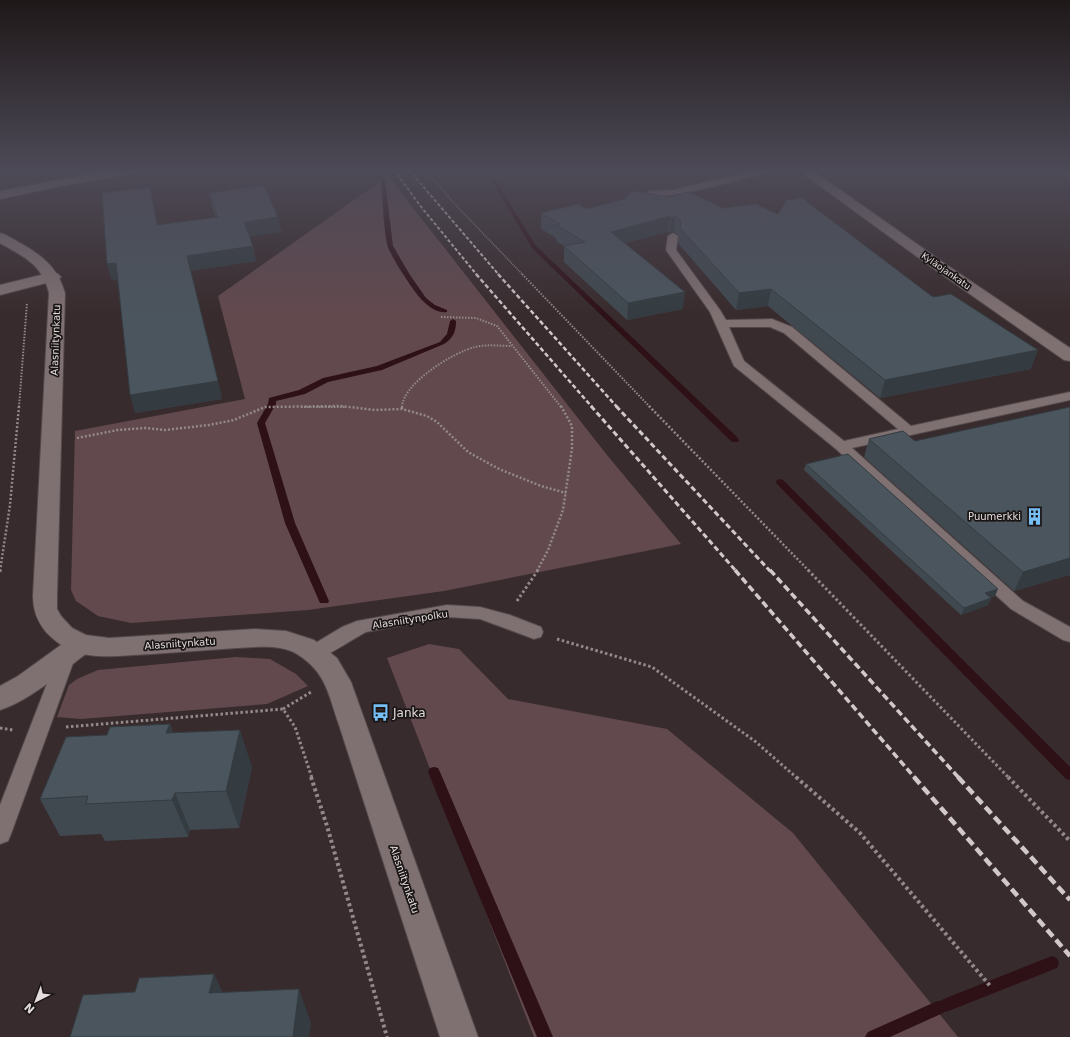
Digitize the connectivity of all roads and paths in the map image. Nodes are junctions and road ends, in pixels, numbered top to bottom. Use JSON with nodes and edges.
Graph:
{"nodes":[{"id":1,"x":469,"y":218,"type":"edge"},
{"id":2,"x":872,"y":218,"type":"edge"},
{"id":3,"x":673,"y":236,"type":"edge"},
{"id":4,"x":0,"y":237,"type":"edge"},
{"id":5,"x":53,"y":278,"type":"junction"},
{"id":6,"x":25,"y":283,"type":"junction"},
{"id":7,"x":0,"y":290,"type":"edge"},
{"id":8,"x":441,"y":317,"type":"dead end"},
{"id":9,"x":721,"y":324,"type":"junction"},
{"id":10,"x":513,"y":346,"type":"junction"},
{"id":11,"x":1070,"y":356,"type":"edge"},
{"id":12,"x":1070,"y":396,"type":"edge"},
{"id":13,"x":402,"y":409,"type":"junction"},
{"id":14,"x":908,"y":431,"type":"junction"},
{"id":15,"x":52,"y":443,"type":"junction"},
{"id":16,"x":841,"y":446,"type":"junction"},
{"id":17,"x":566,"y":493,"type":"junction"},
{"id":18,"x":0,"y":572,"type":"edge"},
{"id":19,"x":504,"y":620,"type":"junction"},
{"id":20,"x":534,"y":632,"type":"joint"},
{"id":21,"x":1070,"y":635,"type":"edge"},
{"id":22,"x":74,"y":649,"type":"junction"},
{"id":23,"x":314,"y":653,"type":"junction"},
{"id":24,"x":338,"y":682,"type":"junction"},
{"id":25,"x":0,"y":700,"type":"edge"},
{"id":26,"x":283,"y":709,"type":"junction"},
{"id":27,"x":0,"y":728,"type":"edge"},
{"id":28,"x":39,"y":729,"type":"junction"},
{"id":29,"x":0,"y":834,"type":"edge"},
{"id":30,"x":1070,"y":841,"type":"edge"},
{"id":31,"x":991,"y":987,"type":"dead end"},
{"id":32,"x":387,"y":1037,"type":"edge"},
{"id":33,"x":459,"y":1037,"type":"edge"}],
"edges":[{"from":1,"to":30,"type":"path"},
{"from":2,"to":11,"type":"street","name":"Kyläojankatu"},
{"from":3,"to":9,"type":"lane"},
{"from":4,"to":5,"type":"street","name":"Alasniitynkatu"},
{"from":5,"to":6,"type":"street"},
{"from":5,"to":15,"type":"street","name":"Alasniitynkatu"},
{"from":6,"to":7,"type":"street"},
{"from":6,"to":18,"type":"path"},
{"from":8,"to":10,"type":"path"},
{"from":9,"to":14,"type":"lane"},
{"from":9,"to":16,"type":"lane"},
{"from":10,"to":13,"type":"path"},
{"from":10,"to":17,"type":"path"},
{"from":12,"to":14,"type":"lane"},
{"from":13,"to":15,"type":"path"},
{"from":13,"to":17,"type":"path"},
{"from":14,"to":16,"type":"lane"},
{"from":15,"to":22,"type":"street","name":"Alasniitynkatu"},
{"from":16,"to":21,"type":"lane"},
{"from":17,"to":19,"type":"path"},
{"from":19,"to":20,"type":"lane","name":"Alasniitynpolku"},
{"from":19,"to":23,"type":"lane","name":"Alasniitynpolku"},
{"from":20,"to":31,"type":"path"},
{"from":22,"to":23,"type":"street","name":"Alasniitynkatu"},
{"from":22,"to":25,"type":"street"},
{"from":22,"to":28,"type":"lane"},
{"from":23,"to":24,"type":"street","name":"Alasniitynkatu"},
{"from":24,"to":26,"type":"path"},
{"from":24,"to":33,"type":"street","name":"Alasniitynkatu"},
{"from":26,"to":28,"type":"path"},
{"from":26,"to":32,"type":"path"},
{"from":27,"to":28,"type":"path"},
{"from":28,"to":29,"type":"lane"}]}
